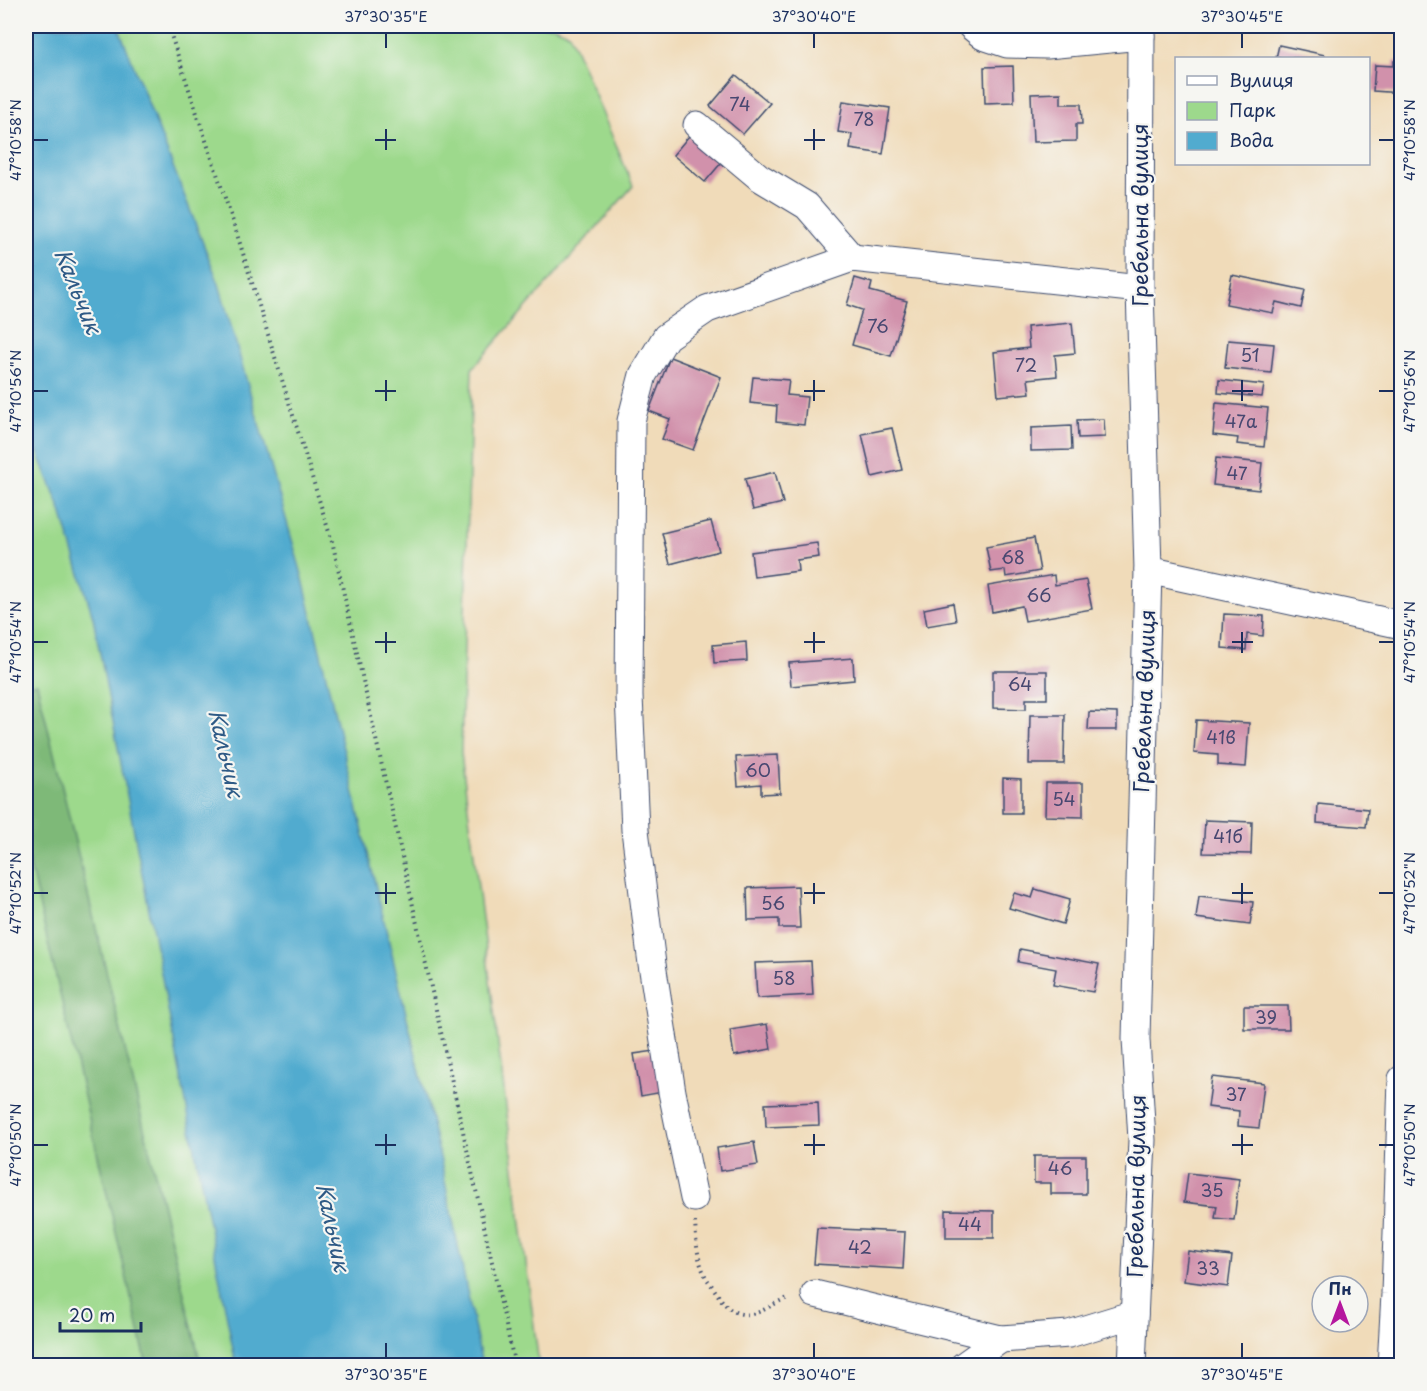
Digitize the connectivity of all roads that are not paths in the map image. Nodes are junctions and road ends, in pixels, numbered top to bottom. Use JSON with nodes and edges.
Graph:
{"nodes":[{"id":1,"x":971,"y":26,"type":"edge"},
{"id":2,"x":1141,"y":31,"type":"edge"},
{"id":3,"x":697,"y":125,"type":"dead end"},
{"id":4,"x":852,"y":258,"type":"junction"},
{"id":5,"x":1140,"y":289,"type":"junction"},
{"id":6,"x":1148,"y":570,"type":"junction"},
{"id":7,"x":1401,"y":625,"type":"edge"},
{"id":8,"x":1401,"y":1079,"type":"edge"},
{"id":9,"x":694,"y":1198,"type":"road end"},
{"id":10,"x":815,"y":1294,"type":"road end"},
{"id":11,"x":1134,"y":1314,"type":"junction"},
{"id":12,"x":1001,"y":1339,"type":"junction"},
{"id":13,"x":963,"y":1365,"type":"edge"},
{"id":14,"x":1132,"y":1365,"type":"edge"},
{"id":15,"x":1391,"y":1365,"type":"edge"}],
"edges":[{"from":1,"to":2,"type":"street","name":"Гребельна вулиця"},
{"from":2,"to":5,"type":"street","name":"Гребельна вулиця"},
{"from":3,"to":4,"type":"street"},
{"from":4,"to":5,"type":"street"},
{"from":4,"to":9,"type":"street"},
{"from":5,"to":6,"type":"street","name":"Гребельна вулиця"},
{"from":6,"to":7,"type":"street"},
{"from":6,"to":11,"type":"street","name":"Гребельна вулиця"},
{"from":8,"to":15,"type":"street"},
{"from":10,"to":12,"type":"street"},
{"from":11,"to":12,"type":"street"},
{"from":11,"to":14,"type":"street","name":"Гребельна вулиця"},
{"from":12,"to":13,"type":"street"}]}
